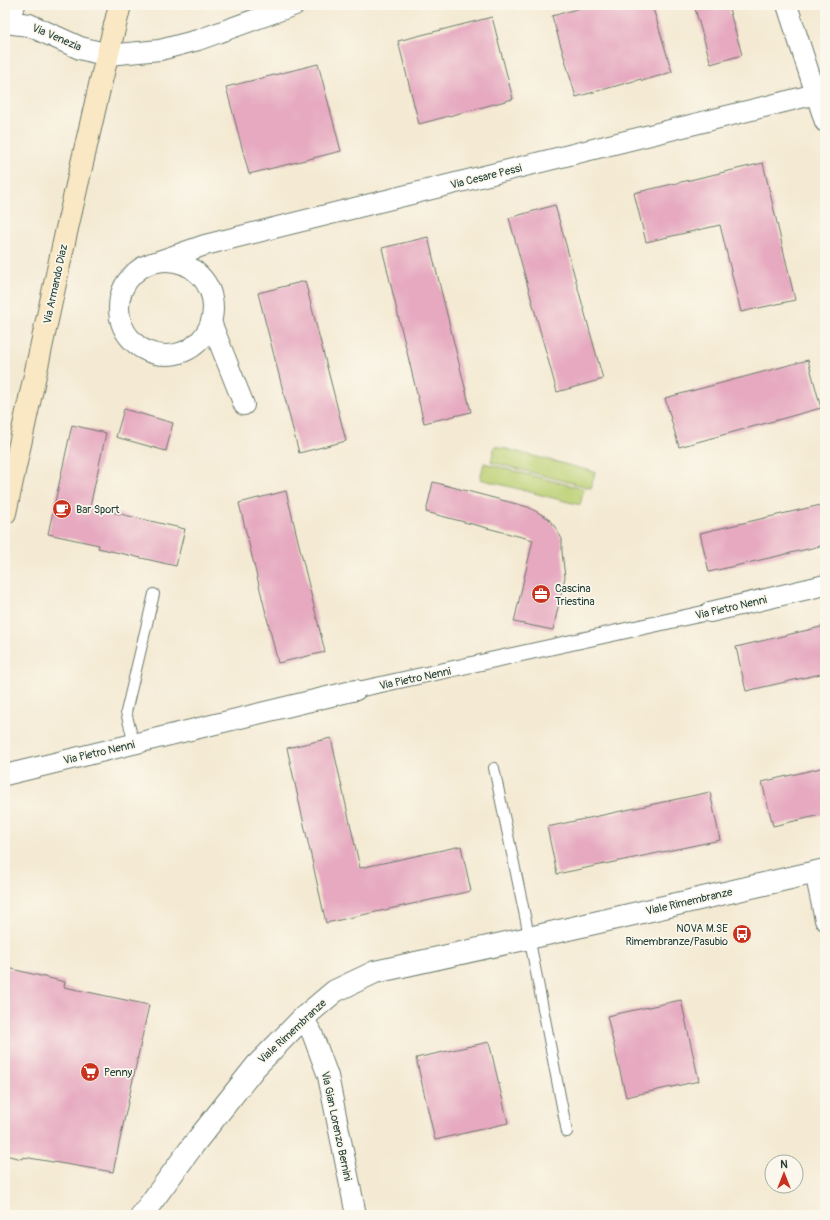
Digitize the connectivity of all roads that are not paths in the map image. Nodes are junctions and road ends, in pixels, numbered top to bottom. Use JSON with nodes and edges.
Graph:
{"nodes":[{"id":1,"x":14,"y":5,"type":"edge"},
{"id":2,"x":120,"y":5,"type":"edge"},
{"id":3,"x":295,"y":5,"type":"edge"},
{"id":4,"x":787,"y":5,"type":"edge"},
{"id":5,"x":5,"y":8,"type":"edge"},
{"id":6,"x":5,"y":22,"type":"edge"},
{"id":7,"x":108,"y":56,"type":"junction"},
{"id":8,"x":816,"y":94,"type":"junction"},
{"id":9,"x":825,"y":122,"type":"edge"},
{"id":10,"x":156,"y":262,"type":"junction"},
{"id":11,"x":211,"y":322,"type":"junction"},
{"id":12,"x":244,"y":405,"type":"dead end"},
{"id":13,"x":5,"y":513,"type":"edge"},
{"id":14,"x":825,"y":585,"type":"edge"},
{"id":15,"x":154,"y":594,"type":"dead end"},
{"id":16,"x":710,"y":612,"type":"joint"},
{"id":17,"x":356,"y":690,"type":"joint"},
{"id":18,"x":134,"y":744,"type":"junction"},
{"id":19,"x":494,"y":768,"type":"dead end"},
{"id":20,"x":5,"y":775,"type":"edge"},
{"id":21,"x":820,"y":871,"type":"edge"},
{"id":22,"x":825,"y":920,"type":"edge"},
{"id":23,"x":529,"y":938,"type":"junction"},
{"id":24,"x":303,"y":1018,"type":"junction"},
{"id":25,"x":567,"y":1132,"type":"dead end"},
{"id":26,"x":142,"y":1215,"type":"edge"},
{"id":27,"x":356,"y":1215,"type":"edge"}],
"edges":[{"from":1,"to":5,"type":"street"},
{"from":2,"to":7,"type":"main road","name":"Via Armando Diaz"},
{"from":3,"to":7,"type":"street"},
{"from":4,"to":8,"type":"street"},
{"from":6,"to":7,"type":"street","name":"Via Venezia"},
{"from":7,"to":13,"type":"main road","name":"Via Armando Diaz"},
{"from":8,"to":9,"type":"street"},
{"from":8,"to":10,"type":"street","name":"Via Cesare Pessi"},
{"from":10,"to":11,"type":"street"},
{"from":10,"to":11,"type":"street"},
{"from":11,"to":12,"type":"street"},
{"from":14,"to":16,"type":"street","name":"Via Pietro Nenni"},
{"from":15,"to":18,"type":"lane"},
{"from":16,"to":17,"type":"street","name":"Via Pietro Nenni"},
{"from":17,"to":18,"type":"street","name":"Via Pietro Nenni"},
{"from":18,"to":20,"type":"street","name":"Via Pietro Nenni"},
{"from":19,"to":23,"type":"lane"},
{"from":21,"to":22,"type":"street"},
{"from":21,"to":23,"type":"street","name":"Viale Rimembranze"},
{"from":23,"to":24,"type":"street","name":"Viale Rimembranze"},
{"from":23,"to":25,"type":"lane"},
{"from":24,"to":26,"type":"street","name":"Viale Rimembranze"},
{"from":24,"to":27,"type":"street","name":"Via Gian Lorenzo Bernini"}]}
